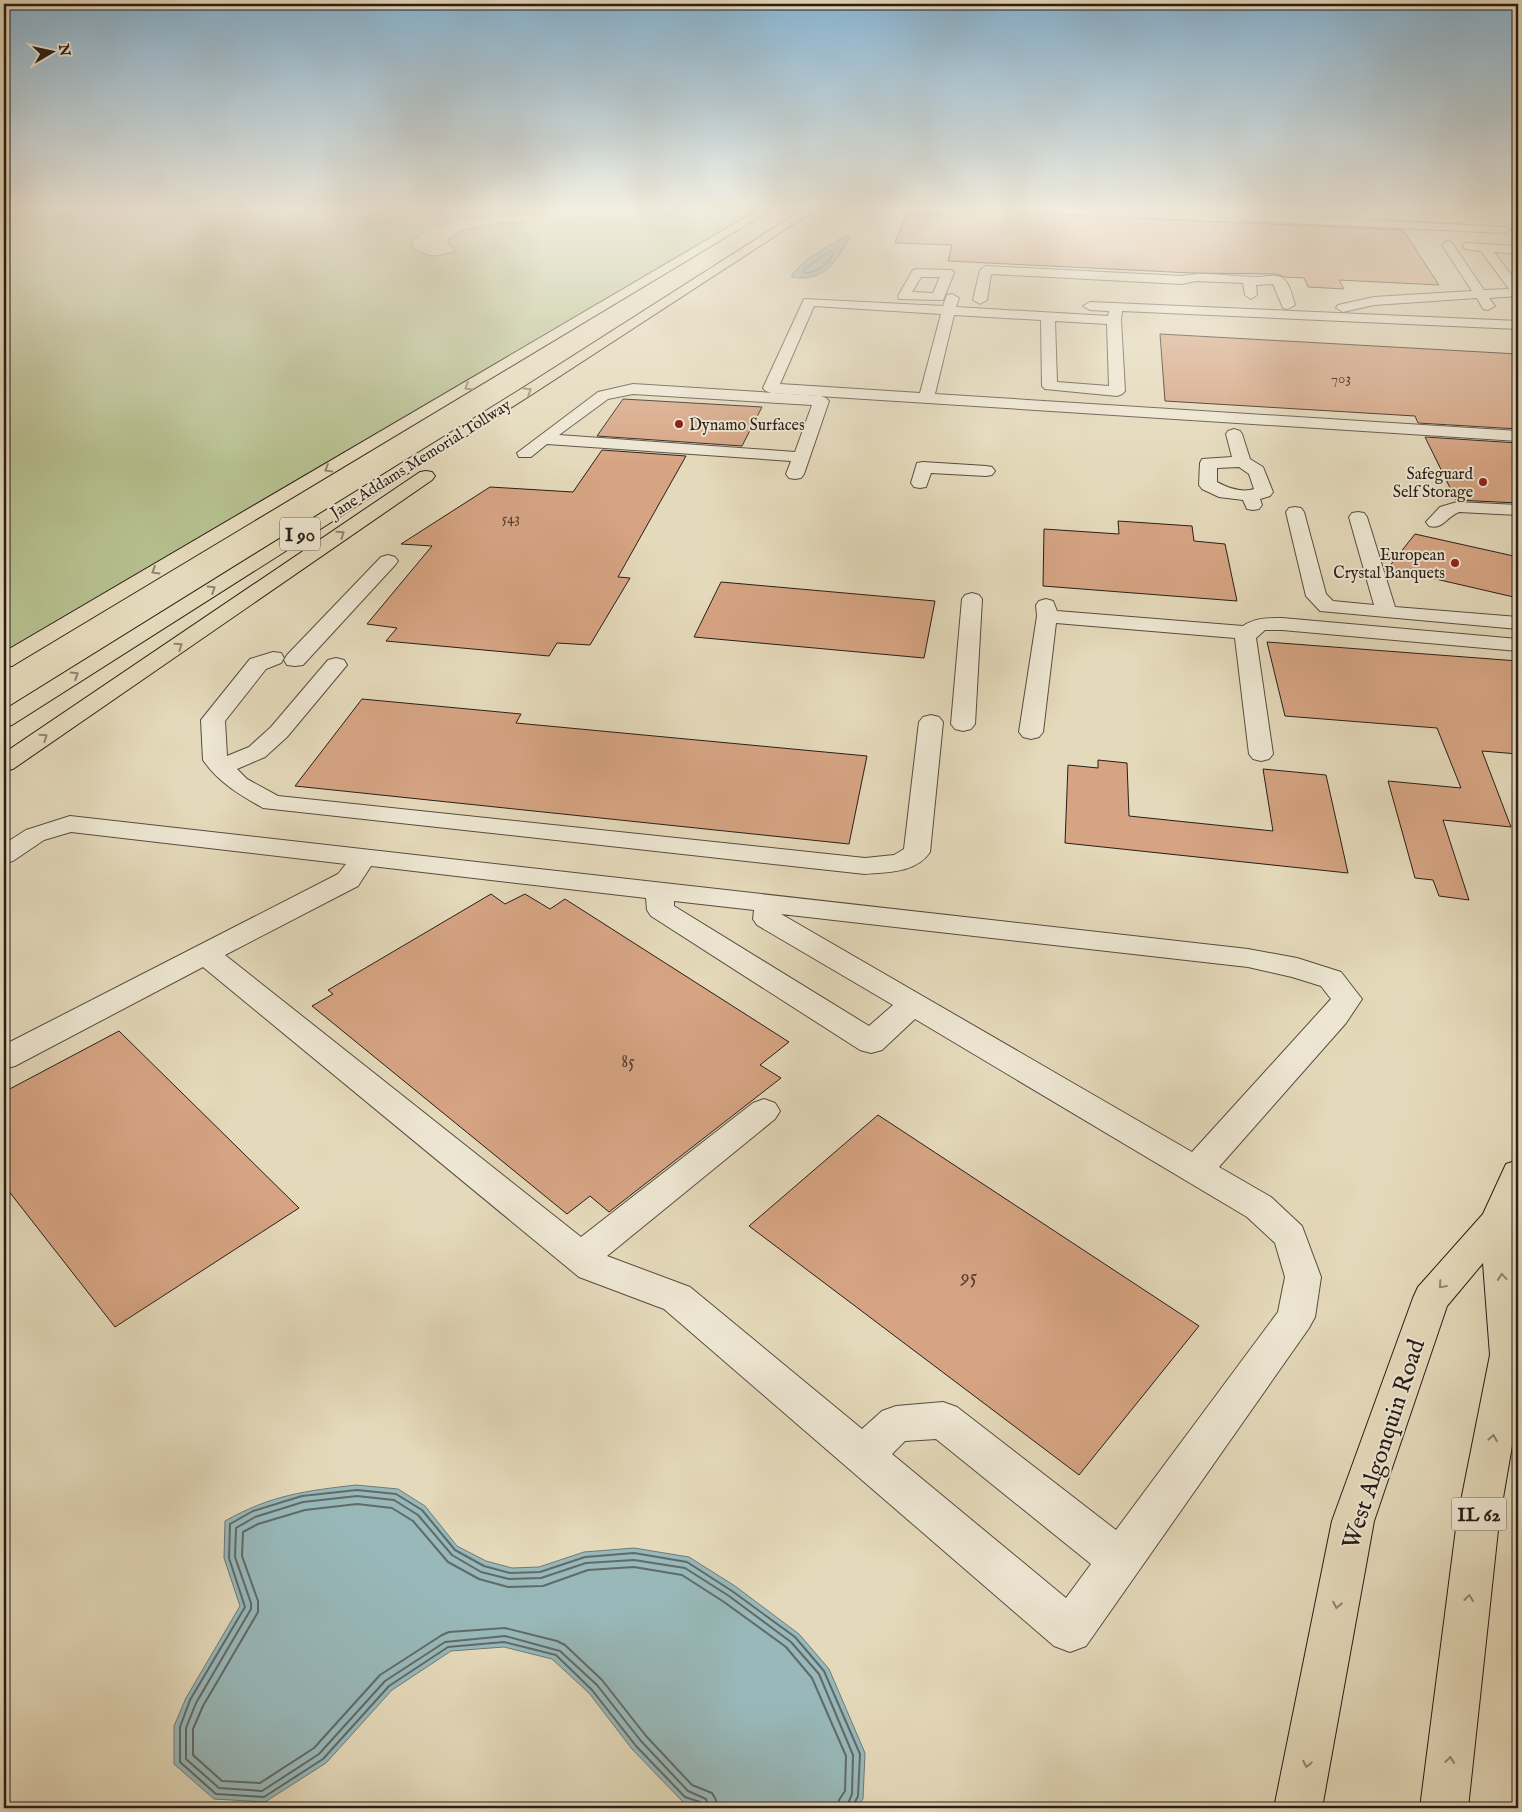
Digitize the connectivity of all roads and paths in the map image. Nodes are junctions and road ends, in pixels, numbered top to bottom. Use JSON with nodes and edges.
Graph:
{"nodes":[{"id":1,"x":623,"y":295,"type":"edge"},
{"id":2,"x":678,"y":295,"type":"edge"},
{"id":3,"x":905,"y":295,"type":"edge"},
{"id":4,"x":980,"y":295,"type":"edge"},
{"id":5,"x":1050,"y":295,"type":"edge"},
{"id":6,"x":1098,"y":295,"type":"edge"},
{"id":7,"x":1251,"y":295,"type":"edge"},
{"id":8,"x":1285,"y":295,"type":"edge"},
{"id":9,"x":1480,"y":295,"type":"junction"},
{"id":10,"x":1486,"y":295,"type":"edge"},
{"id":11,"x":938,"y":297,"type":"joint"},
{"id":12,"x":1436,"y":297,"type":"junction"},
{"id":13,"x":980,"y":300,"type":"junction"},
{"id":14,"x":1253,"y":302,"type":"junction"},
{"id":15,"x":950,"y":304,"type":"junction"},
{"id":16,"x":1288,"y":305,"type":"junction"},
{"id":17,"x":1177,"y":310,"type":"junction"},
{"id":18,"x":1115,"y":313,"type":"junction"},
{"id":19,"x":1336,"y":313,"type":"junction"},
{"id":20,"x":1518,"y":315,"type":"edge"},
{"id":21,"x":1048,"y":316,"type":"junction"},
{"id":22,"x":1458,"y":324,"type":"junction"},
{"id":23,"x":1518,"y":325,"type":"edge"},
{"id":24,"x":596,"y":347,"type":"junction"},
{"id":25,"x":931,"y":379,"type":"junction"},
{"id":26,"x":951,"y":380,"type":"dead end"},
{"id":27,"x":926,"y":398,"type":"junction"},
{"id":28,"x":1234,"y":434,"type":"dead end"},
{"id":29,"x":1518,"y":436,"type":"edge"},
{"id":30,"x":545,"y":439,"type":"junction"},
{"id":31,"x":525,"y":453,"type":"dead end"},
{"id":32,"x":801,"y":457,"type":"junction"},
{"id":33,"x":1242,"y":462,"type":"junction"},
{"id":34,"x":986,"y":471,"type":"dead end"},
{"id":35,"x":795,"y":474,"type":"dead end"},
{"id":36,"x":920,"y":483,"type":"dead end"},
{"id":37,"x":1518,"y":510,"type":"edge"},
{"id":38,"x":1295,"y":512,"type":"dead end"},
{"id":39,"x":1358,"y":517,"type":"dead end"},
{"id":40,"x":1435,"y":522,"type":"dead end"},
{"id":41,"x":388,"y":561,"type":"dead end"},
{"id":42,"x":972,"y":599,"type":"dead end"},
{"id":43,"x":1386,"y":612,"type":"junction"},
{"id":44,"x":1518,"y":623,"type":"edge"},
{"id":45,"x":1248,"y":633,"type":"junction"},
{"id":46,"x":1518,"y":645,"type":"edge"},
{"id":47,"x":4,"y":661,"type":"edge"},
{"id":48,"x":336,"y":664,"type":"dead end"},
{"id":49,"x":4,"y":720,"type":"edge"},
{"id":50,"x":931,"y":722,"type":"dead end"},
{"id":51,"x":963,"y":724,"type":"dead end"},
{"id":52,"x":1031,"y":732,"type":"dead end"},
{"id":53,"x":1261,"y":754,"type":"dead end"},
{"id":54,"x":4,"y":764,"type":"edge"},
{"id":55,"x":222,"y":767,"type":"junction"},
{"id":56,"x":4,"y":855,"type":"edge"},
{"id":57,"x":364,"y":858,"type":"junction"},
{"id":58,"x":659,"y":892,"type":"junction"},
{"id":59,"x":768,"y":904,"type":"junction"},
{"id":60,"x":205,"y":954,"type":"junction"},
{"id":61,"x":913,"y":1004,"type":"junction"},
{"id":62,"x":4,"y":1058,"type":"edge"},
{"id":63,"x":764,"y":1111,"type":"dead end"},
{"id":64,"x":1195,"y":1171,"type":"junction"},
{"id":65,"x":1518,"y":1173,"type":"edge"},
{"id":66,"x":1497,"y":1222,"type":"junction"},
{"id":67,"x":581,"y":1257,"type":"junction"},
{"id":68,"x":862,"y":1454,"type":"junction"},
{"id":69,"x":1120,"y":1560,"type":"junction"},
{"id":70,"x":1298,"y":1808,"type":"edge"},
{"id":71,"x":1444,"y":1808,"type":"edge"}],
"edges":[{"from":1,"to":47,"type":"main road","name":"Jane Addams Memorial Tollway","number":"I 90","one_way":true},
{"from":2,"to":24,"type":"main road","name":"Jane Addams Memorial Tollway","number":"I 90"},
{"from":3,"to":11,"type":"lane"},
{"from":4,"to":13,"type":"lane"},
{"from":5,"to":13,"type":"lane"},
{"from":6,"to":18,"type":"lane"},
{"from":7,"to":14,"type":"lane"},
{"from":8,"to":16,"type":"lane"},
{"from":9,"to":10,"type":"lane"},
{"from":9,"to":12,"type":"lane"},
{"from":9,"to":20,"type":"lane"},
{"from":11,"to":15,"type":"lane"},
{"from":12,"to":19,"type":"lane"},
{"from":12,"to":22,"type":"lane"},
{"from":13,"to":15,"type":"lane"},
{"from":14,"to":16,"type":"lane"},
{"from":14,"to":17,"type":"lane"},
{"from":15,"to":21,"type":"lane"},
{"from":15,"to":25,"type":"lane"},
{"from":15,"to":27,"type":"lane"},
{"from":16,"to":19,"type":"lane"},
{"from":17,"to":18,"type":"lane"},
{"from":17,"to":19,"type":"lane"},
{"from":18,"to":21,"type":"lane"},
{"from":18,"to":21,"type":"lane"},
{"from":19,"to":22,"type":"lane"},
{"from":22,"to":23,"type":"lane"},
{"from":49,"to":24,"type":"main road","name":"Jane Addams Memorial Tollway","number":"I 90","one_way":true},
{"from":54,"to":24,"type":"main road","one_way":true},
{"from":25,"to":26,"type":"lane"},
{"from":25,"to":27,"type":"lane"},
{"from":27,"to":29,"type":"lane"},
{"from":28,"to":33,"type":"lane"},
{"from":30,"to":31,"type":"lane"},
{"from":30,"to":32,"type":"lane"},
{"from":30,"to":32,"type":"lane"},
{"from":32,"to":35,"type":"lane"},
{"from":33,"to":33,"type":"lane"},
{"from":34,"to":36,"type":"lane"},
{"from":37,"to":40,"type":"lane"},
{"from":38,"to":43,"type":"lane"},
{"from":39,"to":43,"type":"lane"},
{"from":41,"to":55,"type":"lane"},
{"from":42,"to":51,"type":"lane"},
{"from":43,"to":44,"type":"lane"},
{"from":45,"to":46,"type":"lane"},
{"from":45,"to":52,"type":"lane"},
{"from":45,"to":53,"type":"lane"},
{"from":48,"to":55,"type":"lane"},
{"from":50,"to":55,"type":"lane"},
{"from":56,"to":57,"type":"lane"},
{"from":57,"to":58,"type":"lane"},
{"from":57,"to":60,"type":"lane"},
{"from":58,"to":59,"type":"lane"},
{"from":58,"to":61,"type":"lane"},
{"from":59,"to":61,"type":"lane"},
{"from":59,"to":64,"type":"lane"},
{"from":60,"to":62,"type":"lane"},
{"from":60,"to":67,"type":"lane"},
{"from":61,"to":64,"type":"lane"},
{"from":63,"to":67,"type":"lane"},
{"from":64,"to":69,"type":"lane"},
{"from":65,"to":66,"type":"main road","name":"West Algonquin Road","number":"IL 62"},
{"from":66,"to":70,"type":"main road","name":"West Algonquin Road","number":"IL 62","one_way":true},
{"from":71,"to":66,"type":"main road","name":"West Algonquin Road","number":"IL 62","one_way":true},
{"from":67,"to":68,"type":"lane"},
{"from":68,"to":69,"type":"lane"},
{"from":68,"to":69,"type":"lane"}]}
